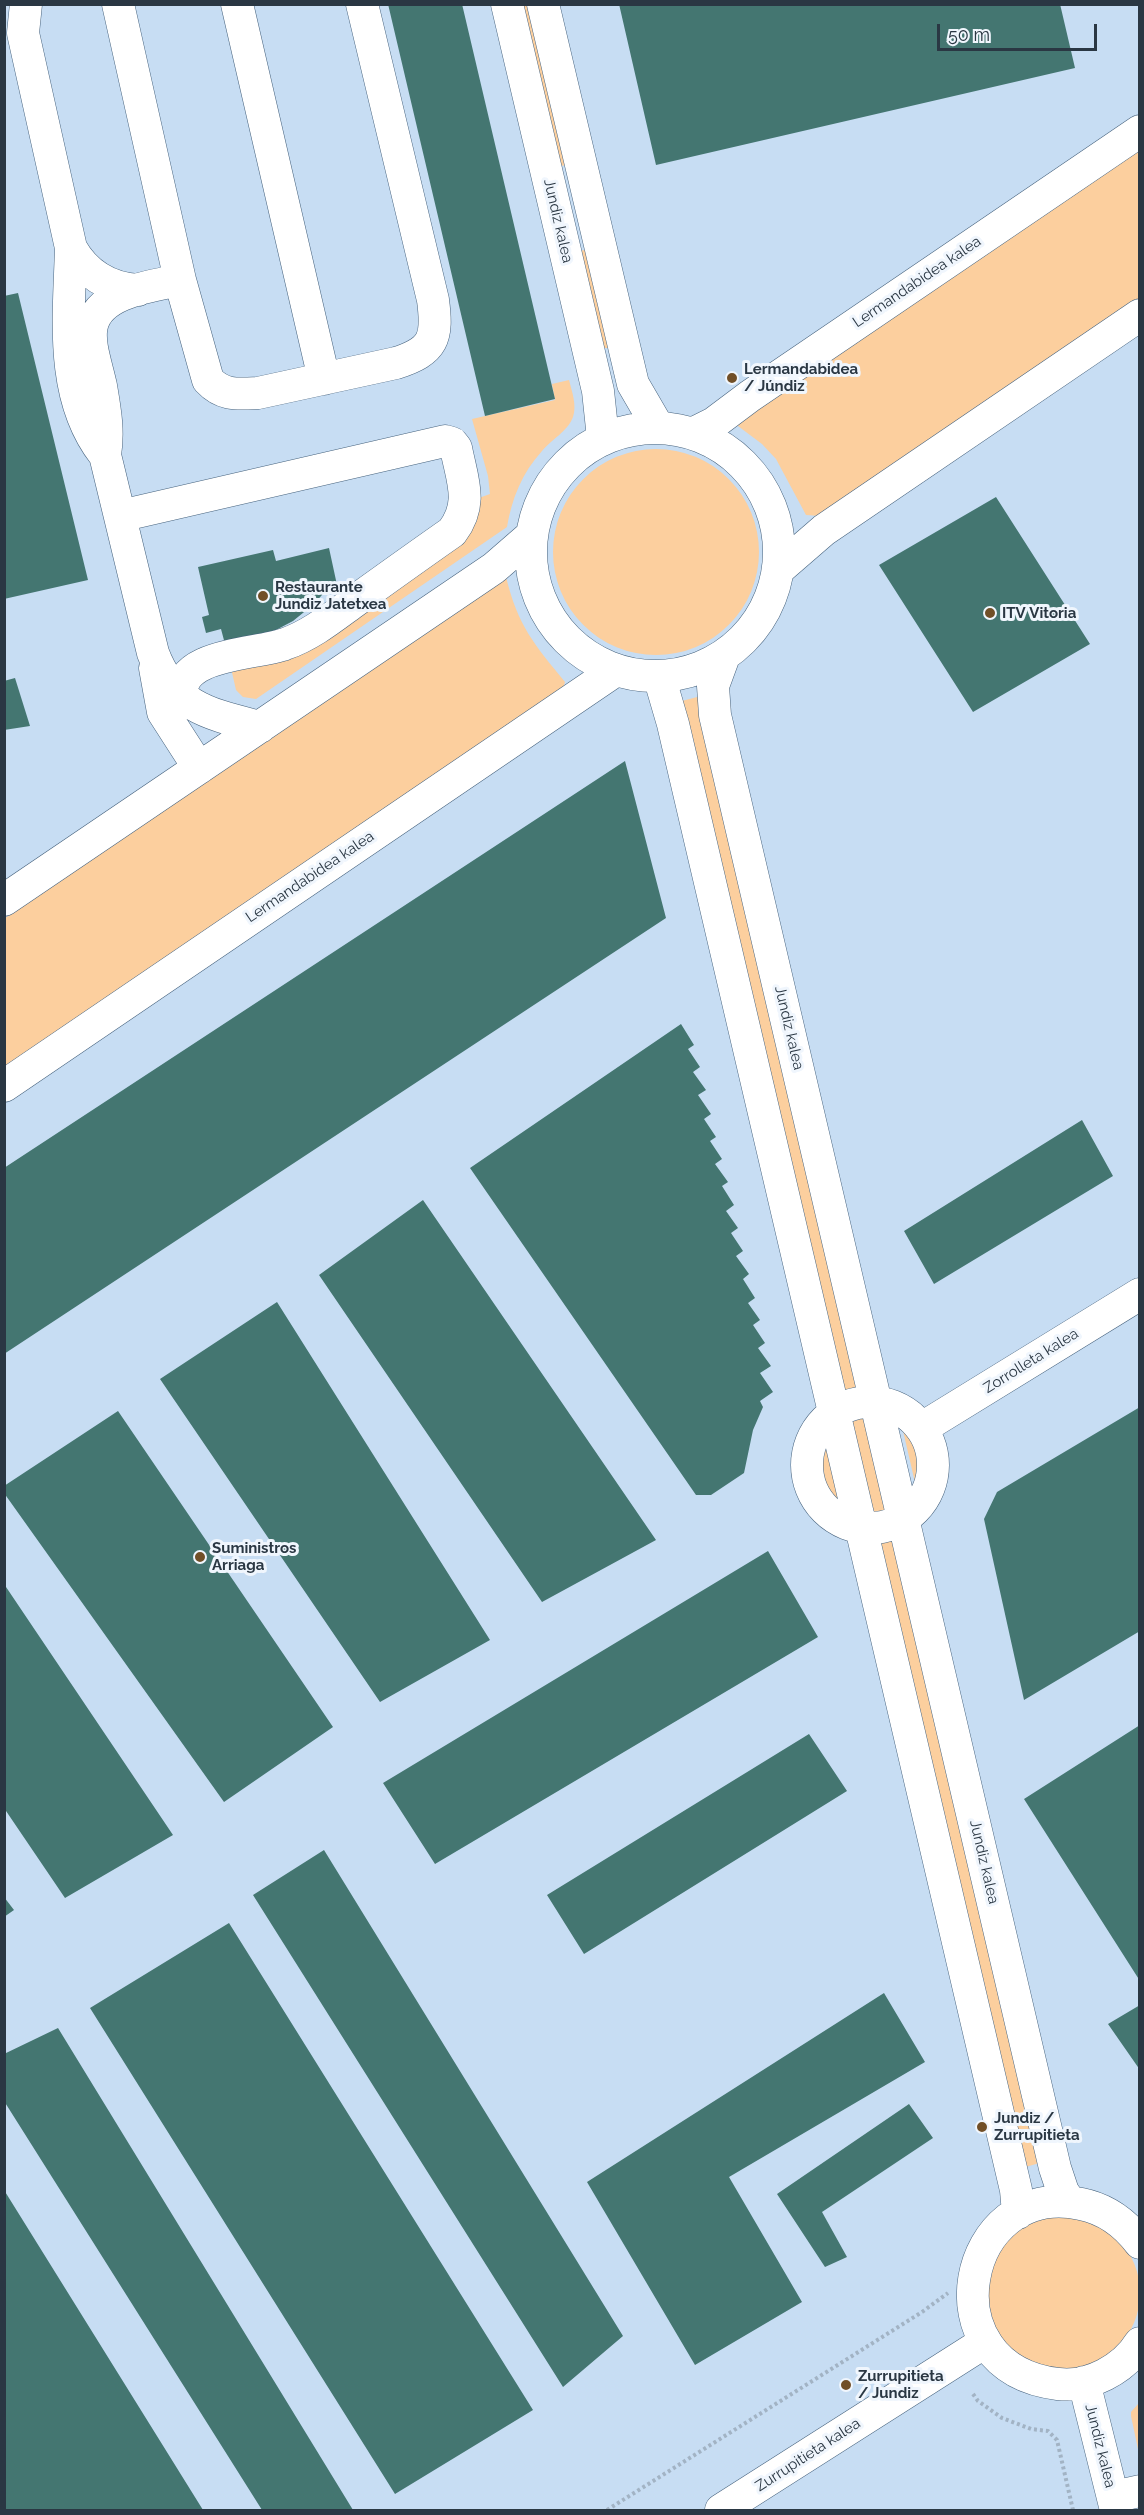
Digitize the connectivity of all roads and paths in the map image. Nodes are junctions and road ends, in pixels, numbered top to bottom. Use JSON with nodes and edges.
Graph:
{"nodes":[{"id":1,"x":26,"y":4,"type":"edge"},
{"id":2,"x":118,"y":4,"type":"edge"},
{"id":3,"x":237,"y":4,"type":"edge"},
{"id":4,"x":362,"y":4,"type":"edge"},
{"id":5,"x":507,"y":4,"type":"edge"},
{"id":6,"x":543,"y":4,"type":"edge"},
{"id":7,"x":1140,"y":130,"type":"edge"},
{"id":8,"x":71,"y":248,"type":"junction"},
{"id":9,"x":180,"y":280,"type":"junction"},
{"id":10,"x":138,"y":290,"type":"junction"},
{"id":11,"x":1140,"y":315,"type":"edge"},
{"id":12,"x":324,"y":379,"type":"junction"},
{"id":13,"x":657,"y":427,"type":"junction"},
{"id":14,"x":694,"y":433,"type":"junction"},
{"id":15,"x":603,"y":438,"type":"junction"},
{"id":16,"x":105,"y":455,"type":"junction"},
{"id":17,"x":120,"y":516,"type":"junction"},
{"id":18,"x":532,"y":535,"type":"junction"},
{"id":19,"x":779,"y":569,"type":"junction"},
{"id":20,"x":153,"y":653,"type":"junction"},
{"id":21,"x":724,"y":656,"type":"junction"},
{"id":22,"x":616,"y":670,"type":"junction"},
{"id":23,"x":659,"y":676,"type":"junction"},
{"id":24,"x":182,"y":697,"type":"junction"},
{"id":25,"x":260,"y":728,"type":"junction"},
{"id":26,"x":199,"y":768,"type":"junction"},
{"id":27,"x":4,"y":900,"type":"edge"},
{"id":28,"x":4,"y":1086,"type":"edge"},
{"id":29,"x":1140,"y":1294,"type":"edge"},
{"id":30,"x":876,"y":1401,"type":"junction"},
{"id":31,"x":834,"y":1412,"type":"junction"},
{"id":32,"x":922,"y":1428,"type":"junction"},
{"id":33,"x":904,"y":1519,"type":"junction"},
{"id":34,"x":862,"y":1529,"type":"junction"},
{"id":35,"x":1070,"y":2202,"type":"junction"},
{"id":36,"x":1018,"y":2214,"type":"junction"},
{"id":37,"x":1140,"y":2243,"type":"edge"},
{"id":38,"x":922,"y":2312,"type":"dead end"},
{"id":39,"x":986,"y":2342,"type":"junction"},
{"id":40,"x":1140,"y":2343,"type":"edge"},
{"id":41,"x":1084,"y":2382,"type":"junction"},
{"id":42,"x":973,"y":2394,"type":"dead end"},
{"id":43,"x":1123,"y":2499,"type":"edge"},
{"id":44,"x":607,"y":2511,"type":"edge"},
{"id":45,"x":721,"y":2511,"type":"edge"},
{"id":46,"x":1073,"y":2511,"type":"edge"}],
"edges":[{"from":1,"to":8,"type":"street"},
{"from":2,"to":9,"type":"street"},
{"from":3,"to":12,"type":"street"},
{"from":4,"to":12,"type":"street"},
{"from":5,"to":15,"type":"street","name":"Jundiz kalea"},
{"from":6,"to":13,"type":"street"},
{"from":7,"to":14,"type":"street","name":"Lermandabidea kalea"},
{"from":8,"to":10,"type":"street"},
{"from":8,"to":16,"type":"street"},
{"from":9,"to":10,"type":"street"},
{"from":9,"to":12,"type":"street"},
{"from":10,"to":16,"type":"street"},
{"from":11,"to":19,"type":"street"},
{"from":13,"to":14,"type":"street"},
{"from":13,"to":15,"type":"street"},
{"from":14,"to":19,"type":"street"},
{"from":15,"to":18,"type":"street"},
{"from":16,"to":17,"type":"street"},
{"from":17,"to":20,"type":"street"},
{"from":17,"to":24,"type":"street"},
{"from":18,"to":22,"type":"street"},
{"from":18,"to":25,"type":"street"},
{"from":19,"to":21,"type":"street"},
{"from":20,"to":24,"type":"street"},
{"from":20,"to":26,"type":"street"},
{"from":21,"to":23,"type":"street"},
{"from":21,"to":30,"type":"street","name":"Jundiz kalea"},
{"from":22,"to":23,"type":"street"},
{"from":22,"to":28,"type":"street","name":"Lermandabidea kalea"},
{"from":23,"to":31,"type":"street"},
{"from":24,"to":25,"type":"street"},
{"from":25,"to":26,"type":"street"},
{"from":26,"to":27,"type":"street"},
{"from":29,"to":32,"type":"street","name":"Zorrolleta kalea"},
{"from":30,"to":31,"type":"street"},
{"from":30,"to":32,"type":"street"},
{"from":30,"to":33,"type":"street","name":"Jundiz kalea"},
{"from":31,"to":34,"type":"street"},
{"from":31,"to":34,"type":"street"},
{"from":32,"to":33,"type":"street"},
{"from":33,"to":34,"type":"street"},
{"from":33,"to":35,"type":"street","name":"Jundiz kalea"},
{"from":34,"to":36,"type":"street"},
{"from":35,"to":36,"type":"street"},
{"from":35,"to":37,"type":"street"},
{"from":36,"to":39,"type":"street"},
{"from":38,"to":44,"type":"path"},
{"from":39,"to":41,"type":"street"},
{"from":39,"to":45,"type":"street","name":"Zurrupitieta kalea"},
{"from":40,"to":41,"type":"street"},
{"from":41,"to":43,"type":"street","name":"Jundiz kalea"},
{"from":42,"to":46,"type":"path"}]}
